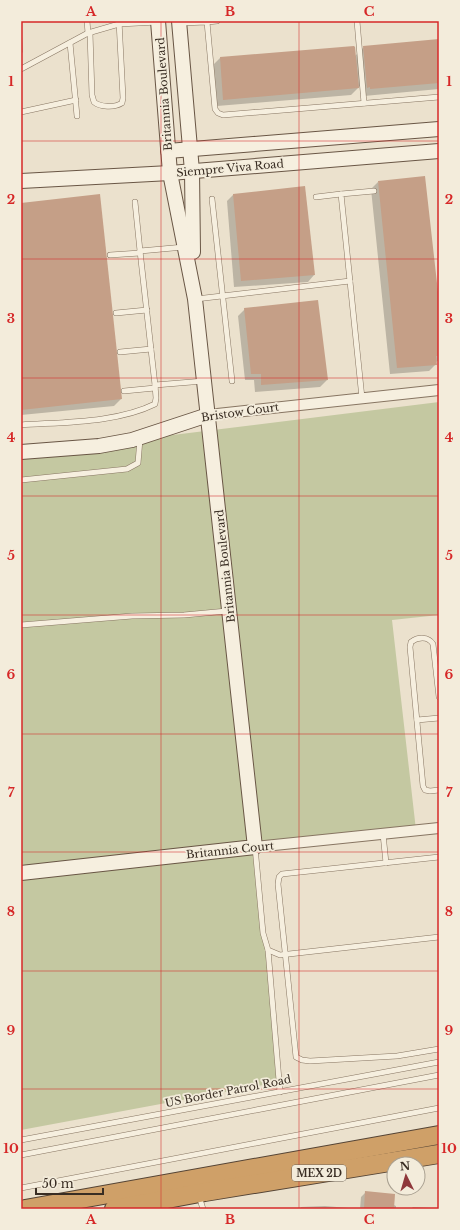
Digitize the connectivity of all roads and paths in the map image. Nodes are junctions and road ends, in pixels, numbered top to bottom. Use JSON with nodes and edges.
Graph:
{"nodes":[{"id":1,"x":87,"y":21,"type":"edge"},
{"id":2,"x":217,"y":21,"type":"edge"},
{"id":3,"x":357,"y":21,"type":"edge"},
{"id":4,"x":158,"y":22,"type":"edge"},
{"id":5,"x":179,"y":22,"type":"edge"},
{"id":6,"x":207,"y":22,"type":"edge"},
{"id":7,"x":119,"y":23,"type":"edge"},
{"id":8,"x":89,"y":33,"type":"junction"},
{"id":9,"x":70,"y":43,"type":"junction"},
{"id":10,"x":21,"y":69,"type":"edge"},
{"id":11,"x":439,"y":98,"type":"edge"},
{"id":12,"x":76,"y":100,"type":"junction"},
{"id":13,"x":364,"y":104,"type":"junction"},
{"id":14,"x":21,"y":112,"type":"edge"},
{"id":15,"x":77,"y":116,"type":"dead end"},
{"id":16,"x":439,"y":129,"type":"edge"},
{"id":17,"x":190,"y":149,"type":"junction"},
{"id":18,"x":168,"y":151,"type":"junction"},
{"id":19,"x":439,"y":151,"type":"edge"},
{"id":20,"x":192,"y":172,"type":"junction"},
{"id":21,"x":170,"y":173,"type":"junction"},
{"id":22,"x":21,"y":181,"type":"edge"},
{"id":23,"x":374,"y":191,"type":"dead end"},
{"id":24,"x":341,"y":194,"type":"junction"},
{"id":25,"x":316,"y":197,"type":"dead end"},
{"id":26,"x":212,"y":199,"type":"dead end"},
{"id":27,"x":135,"y":202,"type":"dead end"},
{"id":28,"x":185,"y":247,"type":"junction"},
{"id":29,"x":140,"y":252,"type":"junction"},
{"id":30,"x":110,"y":256,"type":"dead end"},
{"id":31,"x":350,"y":281,"type":"junction"},
{"id":32,"x":193,"y":285,"type":"junction"},
{"id":33,"x":222,"y":296,"type":"junction"},
{"id":34,"x":195,"y":299,"type":"junction"},
{"id":35,"x":147,"y":310,"type":"junction"},
{"id":36,"x":116,"y":312,"type":"dead end"},
{"id":37,"x":151,"y":349,"type":"junction"},
{"id":38,"x":120,"y":352,"type":"dead end"},
{"id":39,"x":204,"y":381,"type":"junction"},
{"id":40,"x":232,"y":381,"type":"dead end"},
{"id":41,"x":155,"y":387,"type":"junction"},
{"id":42,"x":439,"y":390,"type":"edge"},
{"id":43,"x":124,"y":391,"type":"dead end"},
{"id":44,"x":362,"y":398,"type":"junction"},
{"id":45,"x":208,"y":414,"type":"junction"},
{"id":46,"x":21,"y":425,"type":"edge"},
{"id":47,"x":140,"y":437,"type":"junction"},
{"id":48,"x":21,"y":452,"type":"edge"},
{"id":49,"x":21,"y":480,"type":"edge"},
{"id":50,"x":229,"y":611,"type":"junction"},
{"id":51,"x":21,"y":625,"type":"edge"},
{"id":52,"x":439,"y":697,"type":"edge"},
{"id":53,"x":439,"y":718,"type":"edge"},
{"id":54,"x":417,"y":720,"type":"junction"},
{"id":55,"x":439,"y":790,"type":"edge"},
{"id":56,"x":439,"y":828,"type":"edge"},
{"id":57,"x":383,"y":834,"type":"junction"},
{"id":58,"x":255,"y":847,"type":"junction"},
{"id":59,"x":439,"y":857,"type":"edge"},
{"id":60,"x":386,"y":863,"type":"junction"},
{"id":61,"x":21,"y":873,"type":"edge"},
{"id":62,"x":439,"y":937,"type":"edge"},
{"id":63,"x":268,"y":950,"type":"junction"},
{"id":64,"x":285,"y":954,"type":"junction"},
{"id":65,"x":439,"y":1048,"type":"edge"},
{"id":66,"x":439,"y":1062,"type":"edge"},
{"id":67,"x":439,"y":1075,"type":"edge"},
{"id":68,"x":280,"y":1092,"type":"junction"},
{"id":69,"x":439,"y":1108,"type":"edge"},
{"id":70,"x":439,"y":1135,"type":"edge"},
{"id":71,"x":21,"y":1140,"type":"edge"},
{"id":72,"x":439,"y":1154,"type":"edge"},
{"id":73,"x":21,"y":1155,"type":"edge"},
{"id":74,"x":21,"y":1188,"type":"edge"},
{"id":75,"x":199,"y":1194,"type":"edge"},
{"id":76,"x":25,"y":1209,"type":"edge"},
{"id":77,"x":114,"y":1209,"type":"edge"}],
"edges":[{"from":1,"to":8,"type":"lane"},
{"from":2,"to":6,"type":"lane"},
{"from":3,"to":13,"type":"lane"},
{"from":4,"to":7,"type":"lane"},
{"from":4,"to":18,"type":"street","name":"Britannia Boulevard"},
{"from":5,"to":6,"type":"lane"},
{"from":5,"to":17,"type":"street","name":"Britannia Boulevard"},
{"from":6,"to":13,"type":"lane"},
{"from":7,"to":8,"type":"lane"},
{"from":7,"to":8,"type":"lane"},
{"from":8,"to":9,"type":"lane"},
{"from":9,"to":10,"type":"lane"},
{"from":9,"to":12,"type":"lane"},
{"from":11,"to":13,"type":"lane"},
{"from":12,"to":14,"type":"lane"},
{"from":12,"to":15,"type":"lane"},
{"from":16,"to":17,"type":"street","name":"Siempre Viva Road"},
{"from":17,"to":18,"type":"street","name":"Siempre Viva Road"},
{"from":17,"to":20,"type":"street","name":"Britannia Boulevard"},
{"from":18,"to":21,"type":"street","name":"Britannia Boulevard"},
{"from":19,"to":20,"type":"street","name":"Siempre Viva Road"},
{"from":20,"to":21,"type":"street","name":"Siempre Viva Road"},
{"from":20,"to":32,"type":"street","name":"Britannia Boulevard"},
{"from":21,"to":22,"type":"street","name":"Siempre Viva Road"},
{"from":21,"to":28,"type":"street","name":"Britannia Boulevard"},
{"from":23,"to":24,"type":"lane"},
{"from":24,"to":25,"type":"lane"},
{"from":24,"to":31,"type":"lane"},
{"from":26,"to":33,"type":"lane"},
{"from":27,"to":29,"type":"lane"},
{"from":28,"to":29,"type":"lane"},
{"from":28,"to":32,"type":"street","name":"Britannia Boulevard"},
{"from":29,"to":30,"type":"lane"},
{"from":29,"to":35,"type":"lane"},
{"from":31,"to":33,"type":"lane"},
{"from":31,"to":44,"type":"lane"},
{"from":32,"to":34,"type":"street","name":"Britannia Boulevard"},
{"from":33,"to":34,"type":"lane"},
{"from":33,"to":40,"type":"lane"},
{"from":34,"to":39,"type":"street","name":"Britannia Boulevard"},
{"from":35,"to":36,"type":"lane"},
{"from":35,"to":37,"type":"lane"},
{"from":37,"to":38,"type":"lane"},
{"from":37,"to":41,"type":"lane"},
{"from":39,"to":41,"type":"lane"},
{"from":39,"to":45,"type":"street","name":"Britannia Boulevard"},
{"from":41,"to":43,"type":"lane"},
{"from":41,"to":46,"type":"lane"},
{"from":42,"to":44,"type":"street","name":"Bristow Court"},
{"from":44,"to":45,"type":"street","name":"Bristow Court"},
{"from":45,"to":47,"type":"street","name":"Bristow Court"},
{"from":45,"to":50,"type":"street","name":"Britannia Boulevard"},
{"from":47,"to":48,"type":"street","name":"Bristow Court"},
{"from":47,"to":49,"type":"lane"},
{"from":50,"to":51,"type":"lane"},
{"from":50,"to":58,"type":"street","name":"Britannia Boulevard"},
{"from":52,"to":54,"type":"lane"},
{"from":53,"to":54,"type":"lane"},
{"from":54,"to":55,"type":"lane"},
{"from":56,"to":57,"type":"street","name":"Britannia Court"},
{"from":57,"to":58,"type":"street","name":"Britannia Court"},
{"from":57,"to":60,"type":"lane"},
{"from":58,"to":61,"type":"street","name":"Britannia Court"},
{"from":58,"to":63,"type":"lane"},
{"from":59,"to":60,"type":"lane"},
{"from":60,"to":64,"type":"lane"},
{"from":62,"to":64,"type":"lane"},
{"from":63,"to":64,"type":"lane"},
{"from":63,"to":68,"type":"lane"},
{"from":64,"to":65,"type":"lane"},
{"from":66,"to":68,"type":"lane","name":"US Border Patrol Road"},
{"from":67,"to":73,"type":"lane"},
{"from":68,"to":71,"type":"lane","name":"US Border Patrol Road"},
{"from":69,"to":74,"type":"lane"},
{"from":70,"to":75,"type":"highway","number":"MEX 2D"},
{"from":72,"to":75,"type":"highway","number":"MEX 2D"},
{"from":75,"to":76,"type":"highway","number":"MEX 2D"},
{"from":75,"to":77,"type":"highway","number":"MEX 2D"}]}
